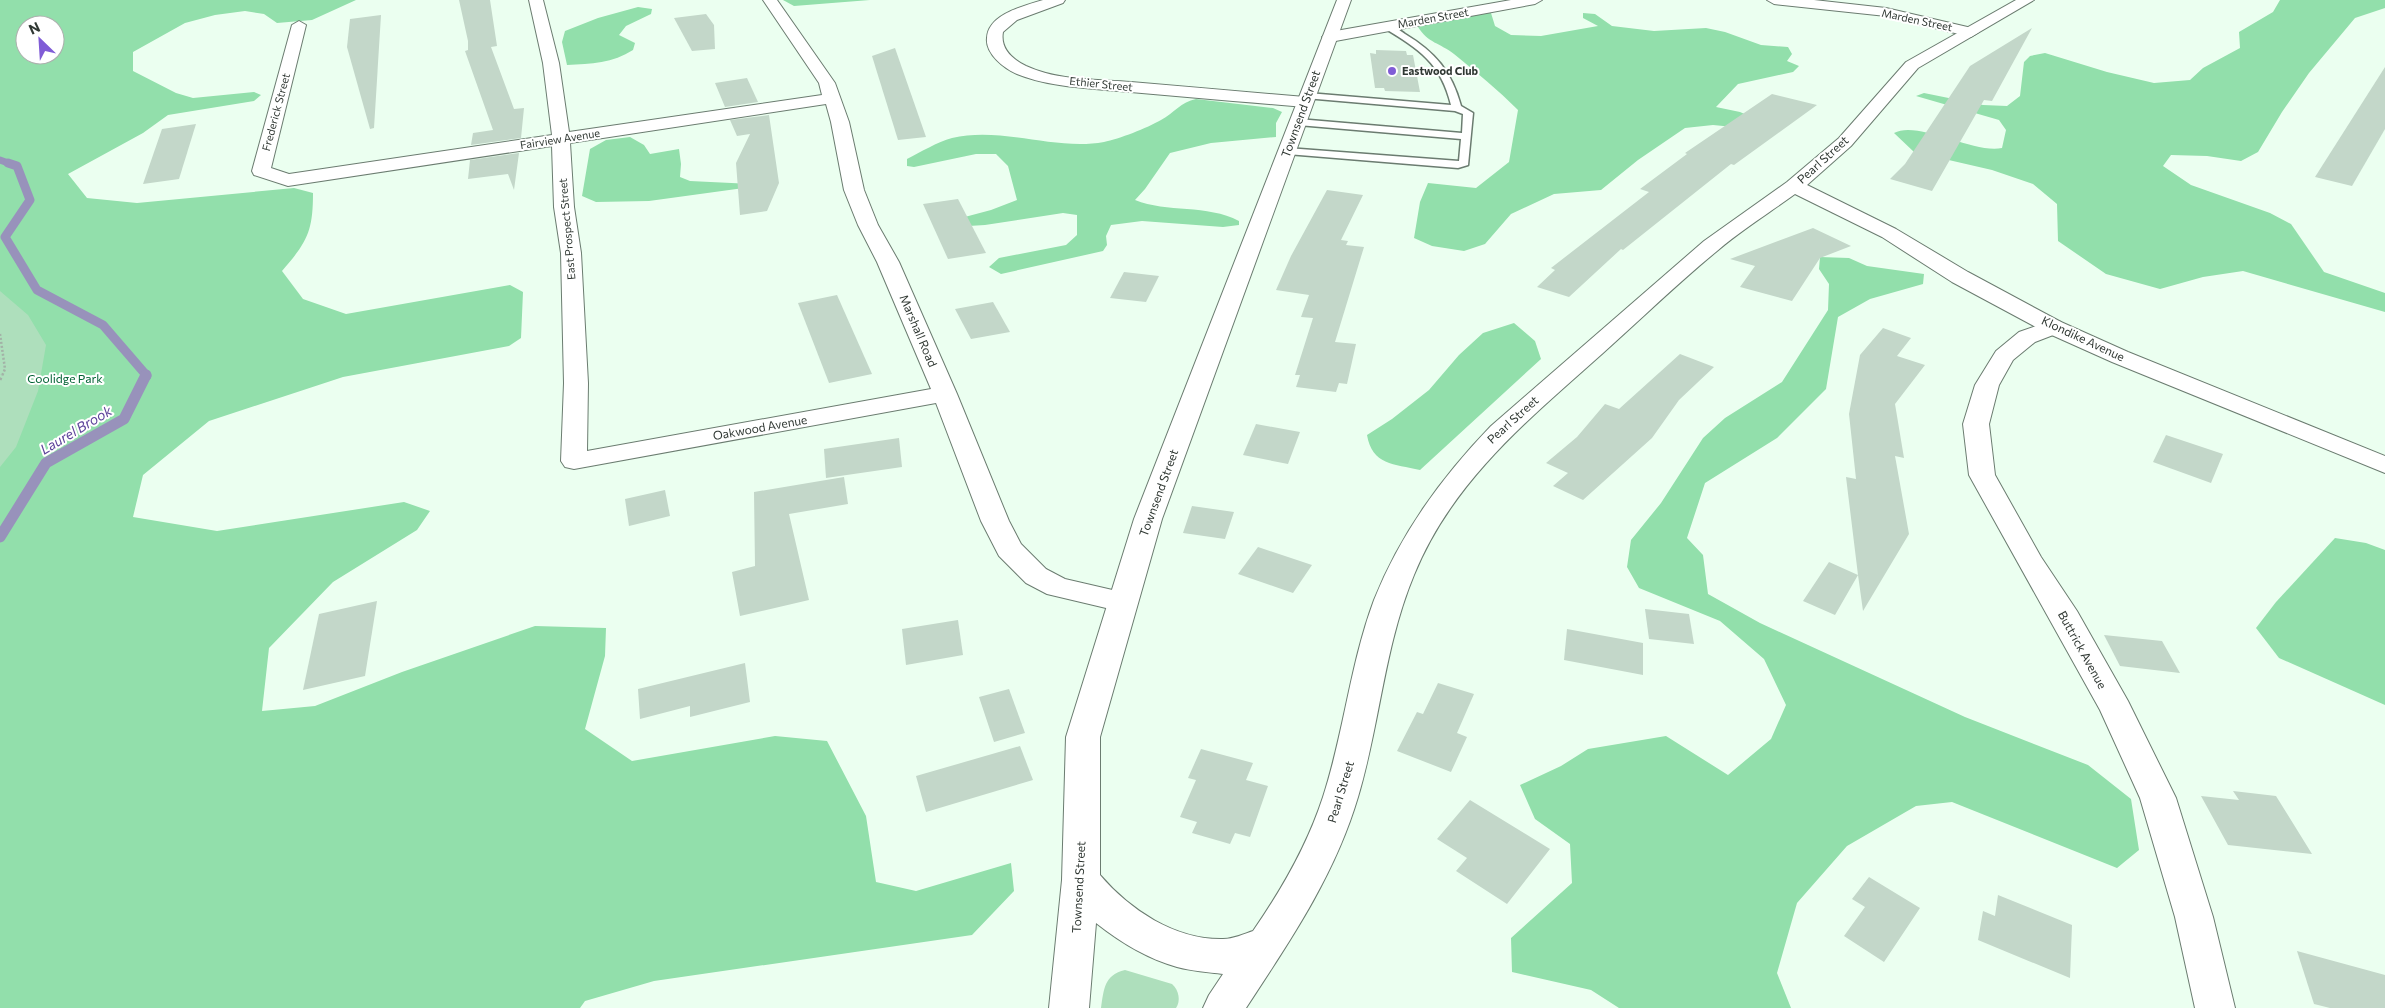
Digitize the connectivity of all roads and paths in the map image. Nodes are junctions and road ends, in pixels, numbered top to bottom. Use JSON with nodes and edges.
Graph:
{"nodes":[{"id":1,"x":536,"y":0,"type":"edge"},
{"id":2,"x":770,"y":0,"type":"edge"},
{"id":3,"x":1058,"y":0,"type":"edge"},
{"id":4,"x":1344,"y":0,"type":"edge"},
{"id":5,"x":1535,"y":0,"type":"edge"},
{"id":6,"x":1774,"y":0,"type":"edge"},
{"id":7,"x":2026,"y":0,"type":"edge"},
{"id":8,"x":1510,"y":2,"type":"edge"},
{"id":9,"x":299,"y":25,"type":"dead end"},
{"id":10,"x":1387,"y":26,"type":"junction"},
{"id":11,"x":1971,"y":32,"type":"junction"},
{"id":12,"x":1330,"y":37,"type":"junction"},
{"id":13,"x":833,"y":98,"type":"junction"},
{"id":14,"x":1306,"y":99,"type":"junction"},
{"id":15,"x":1457,"y":108,"type":"junction"},
{"id":16,"x":1298,"y":122,"type":"junction"},
{"id":17,"x":1466,"y":136,"type":"junction"},
{"id":18,"x":560,"y":139,"type":"junction"},
{"id":19,"x":1287,"y":151,"type":"junction"},
{"id":20,"x":288,"y":180,"type":"joint"},
{"id":21,"x":1794,"y":186,"type":"junction"},
{"id":22,"x":2053,"y":327,"type":"junction"},
{"id":23,"x":0,"y":334,"type":"edge"},
{"id":24,"x":0,"y":380,"type":"edge"},
{"id":25,"x":945,"y":394,"type":"junction"},
{"id":26,"x":574,"y":461,"type":"joint"},
{"id":27,"x":2385,"y":465,"type":"edge"},
{"id":28,"x":1123,"y":602,"type":"junction"},
{"id":29,"x":1081,"y":880,"type":"junction"},
{"id":30,"x":1265,"y":945,"type":"junction"},
{"id":31,"x":1069,"y":1008,"type":"edge"},
{"id":32,"x":1223,"y":1008,"type":"edge"},
{"id":33,"x":2215,"y":1008,"type":"edge"}],
"edges":[{"from":1,"to":18,"type":"street","name":"East Prospect Street"},
{"from":2,"to":13,"type":"street","name":"Marshall Road"},
{"from":3,"to":14,"type":"street","name":"Ethier Street"},
{"from":4,"to":12,"type":"street","name":"Townsend Street"},
{"from":5,"to":8,"type":"street","name":"Marden Street"},
{"from":6,"to":11,"type":"street","name":"Marden Street"},
{"from":7,"to":11,"type":"street","name":"Pearl Street"},
{"from":8,"to":10,"type":"street","name":"Marden Street"},
{"from":9,"to":20,"type":"street","name":"Frederick Street"},
{"from":10,"to":12,"type":"street","name":"Marden Street"},
{"from":10,"to":15,"type":"lane"},
{"from":11,"to":21,"type":"street","name":"Pearl Street"},
{"from":12,"to":14,"type":"street","name":"Townsend Street"},
{"from":13,"to":18,"type":"street","name":"Fairview Avenue"},
{"from":13,"to":25,"type":"street","name":"Marshall Road"},
{"from":14,"to":15,"type":"lane"},
{"from":14,"to":16,"type":"street","name":"Townsend Street"},
{"from":15,"to":17,"type":"lane"},
{"from":16,"to":17,"type":"lane"},
{"from":16,"to":19,"type":"street","name":"Townsend Street"},
{"from":17,"to":19,"type":"lane"},
{"from":18,"to":20,"type":"street","name":"Fairview Avenue"},
{"from":18,"to":26,"type":"street","name":"East Prospect Street"},
{"from":19,"to":28,"type":"street","name":"Townsend Street"},
{"from":21,"to":22,"type":"street","name":"Klondike Avenue"},
{"from":21,"to":30,"type":"street","name":"Pearl Street"},
{"from":22,"to":27,"type":"street","name":"Klondike Avenue"},
{"from":22,"to":33,"type":"street","name":"Buttrick Avenue"},
{"from":23,"to":24,"type":"path"},
{"from":25,"to":26,"type":"street","name":"Oakwood Avenue"},
{"from":25,"to":28,"type":"street","name":"Marshall Road"},
{"from":28,"to":29,"type":"street","name":"Townsend Street"},
{"from":29,"to":30,"type":"street"},
{"from":29,"to":31,"type":"street","name":"Townsend Street"},
{"from":30,"to":32,"type":"street","name":"Pearl Street"}]}
